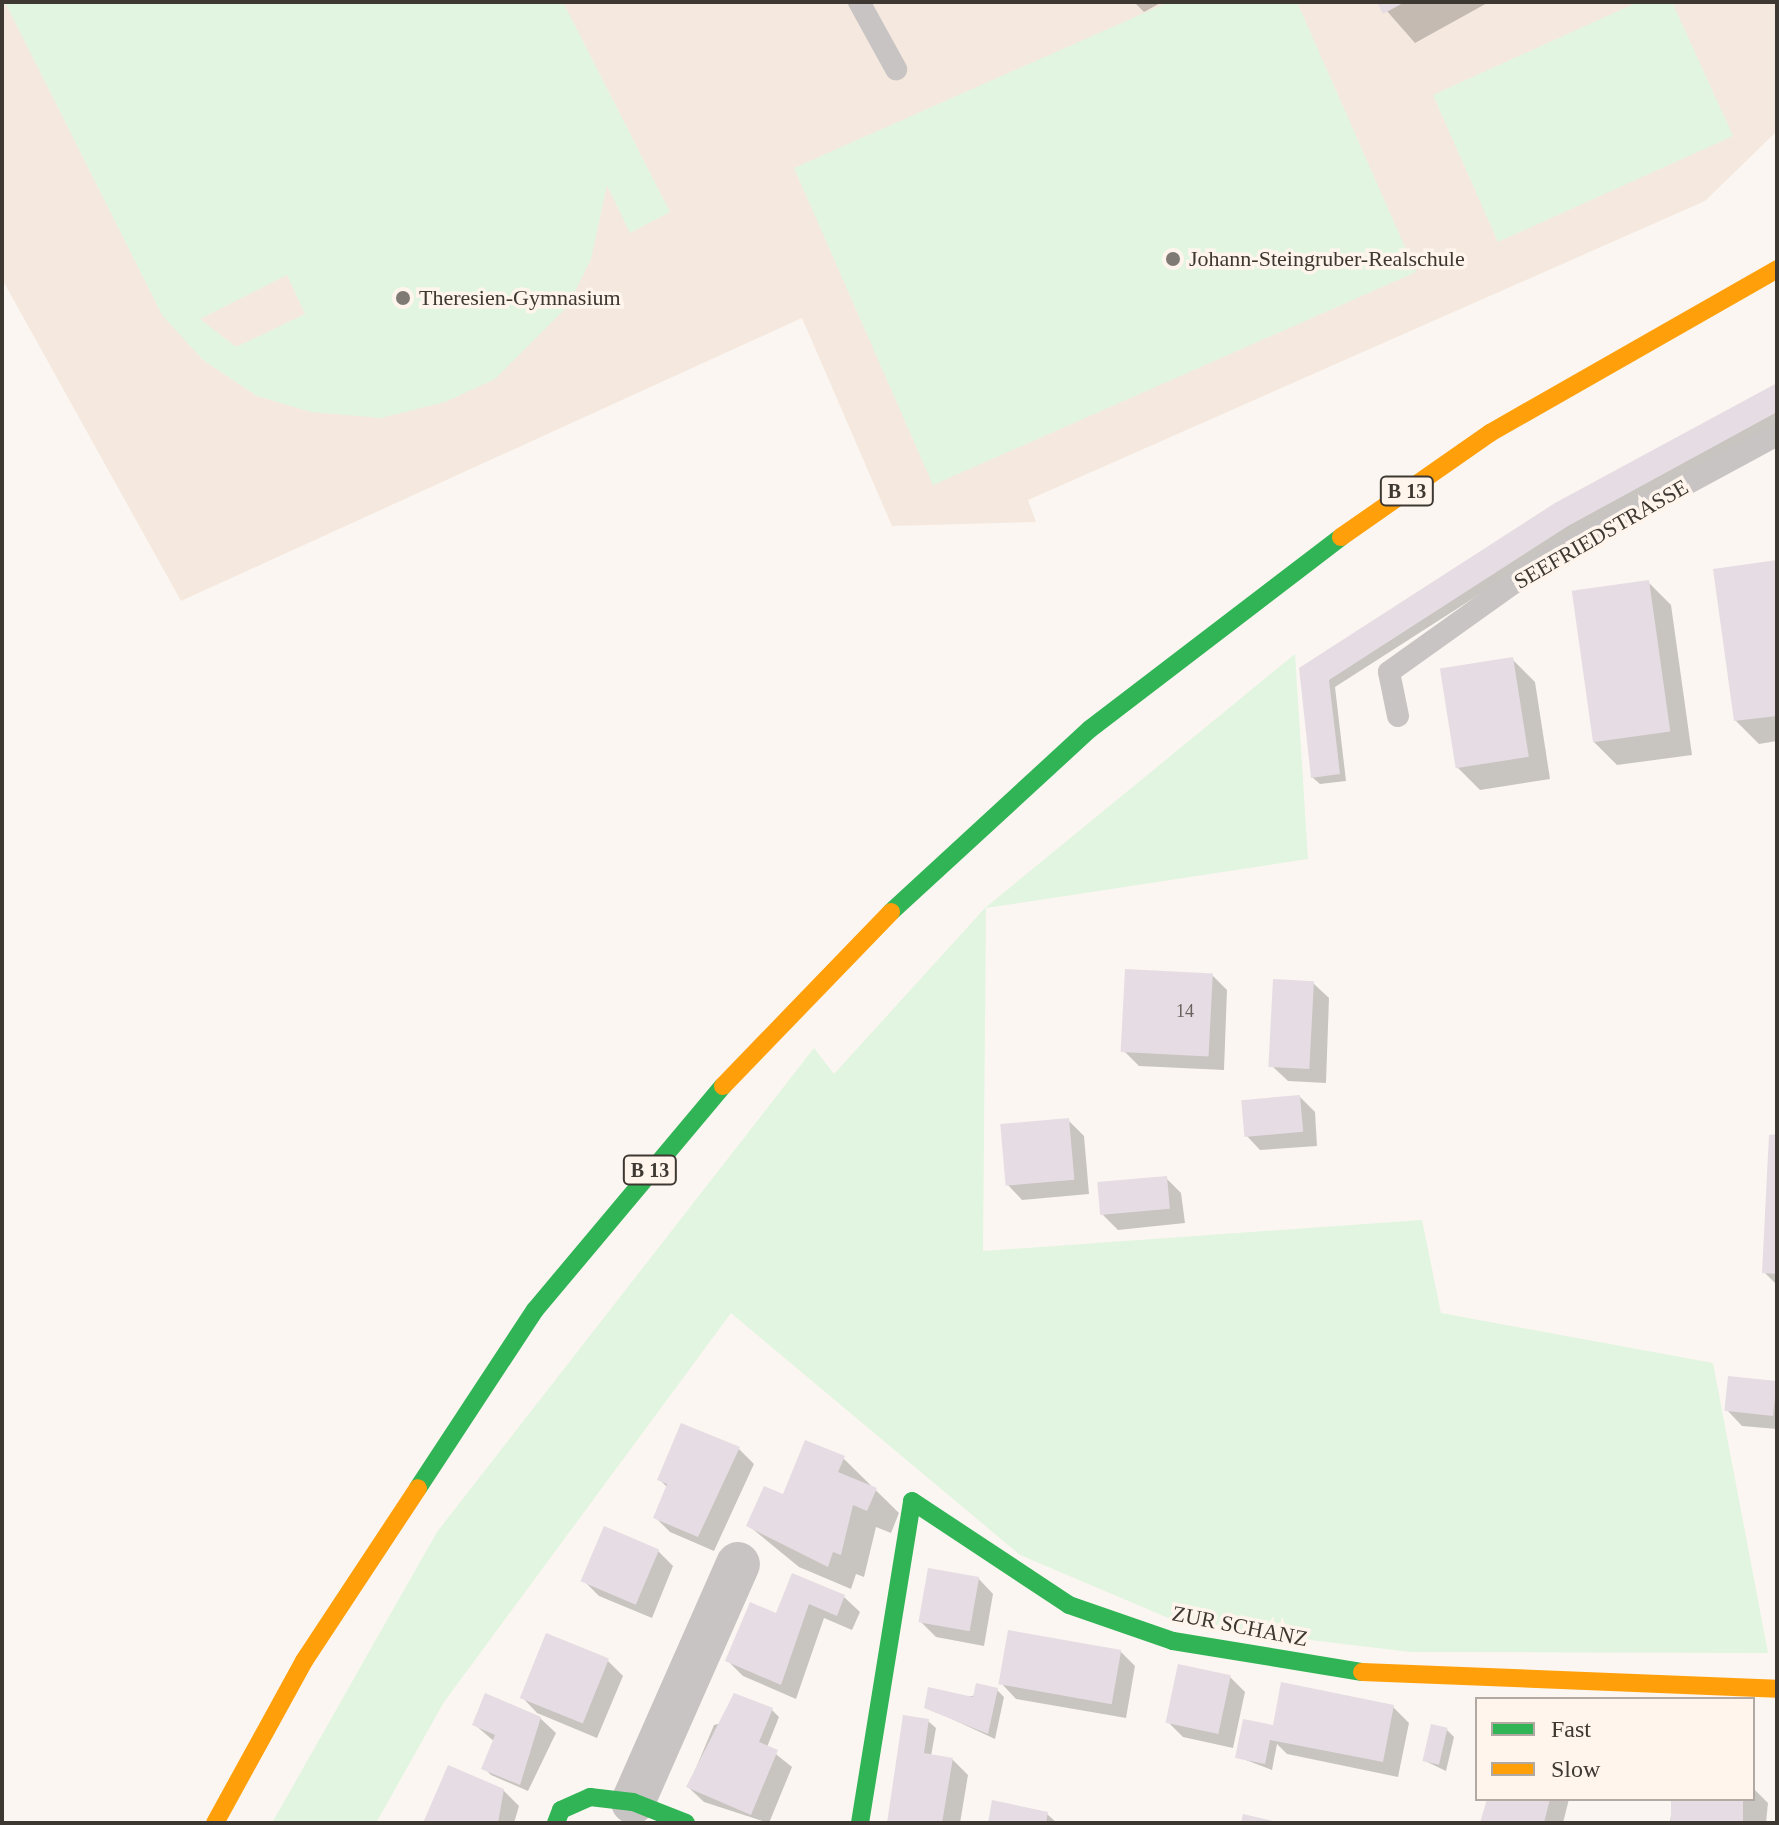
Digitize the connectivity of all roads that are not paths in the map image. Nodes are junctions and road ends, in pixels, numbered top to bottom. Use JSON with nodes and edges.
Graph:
{"nodes":[{"id":1,"x":859,"y":2,"type":"edge"},
{"id":2,"x":896,"y":69,"type":"dead end"},
{"id":3,"x":1777,"y":269,"type":"edge"},
{"id":4,"x":1777,"y":435,"type":"edge"},
{"id":5,"x":1398,"y":716,"type":"dead end"},
{"id":6,"x":738,"y":1564,"type":"dead end"},
{"id":7,"x":1777,"y":1689,"type":"edge"},
{"id":8,"x":633,"y":1802,"type":"junction"},
{"id":9,"x":215,"y":1823,"type":"edge"},
{"id":10,"x":556,"y":1823,"type":"edge"},
{"id":11,"x":686,"y":1823,"type":"edge"},
{"id":12,"x":860,"y":1823,"type":"edge"}],
"edges":[{"from":1,"to":2,"type":"lane"},
{"from":3,"to":9,"type":"main road","number":"B 13"},
{"from":4,"to":5,"type":"lane","name":"SEEFRIEDSTRASSE"},
{"from":6,"to":8,"type":"street"},
{"from":7,"to":12,"type":"main road","name":"ZUR SCHANZ"},
{"from":8,"to":10,"type":"main road"},
{"from":8,"to":11,"type":"main road"}]}
